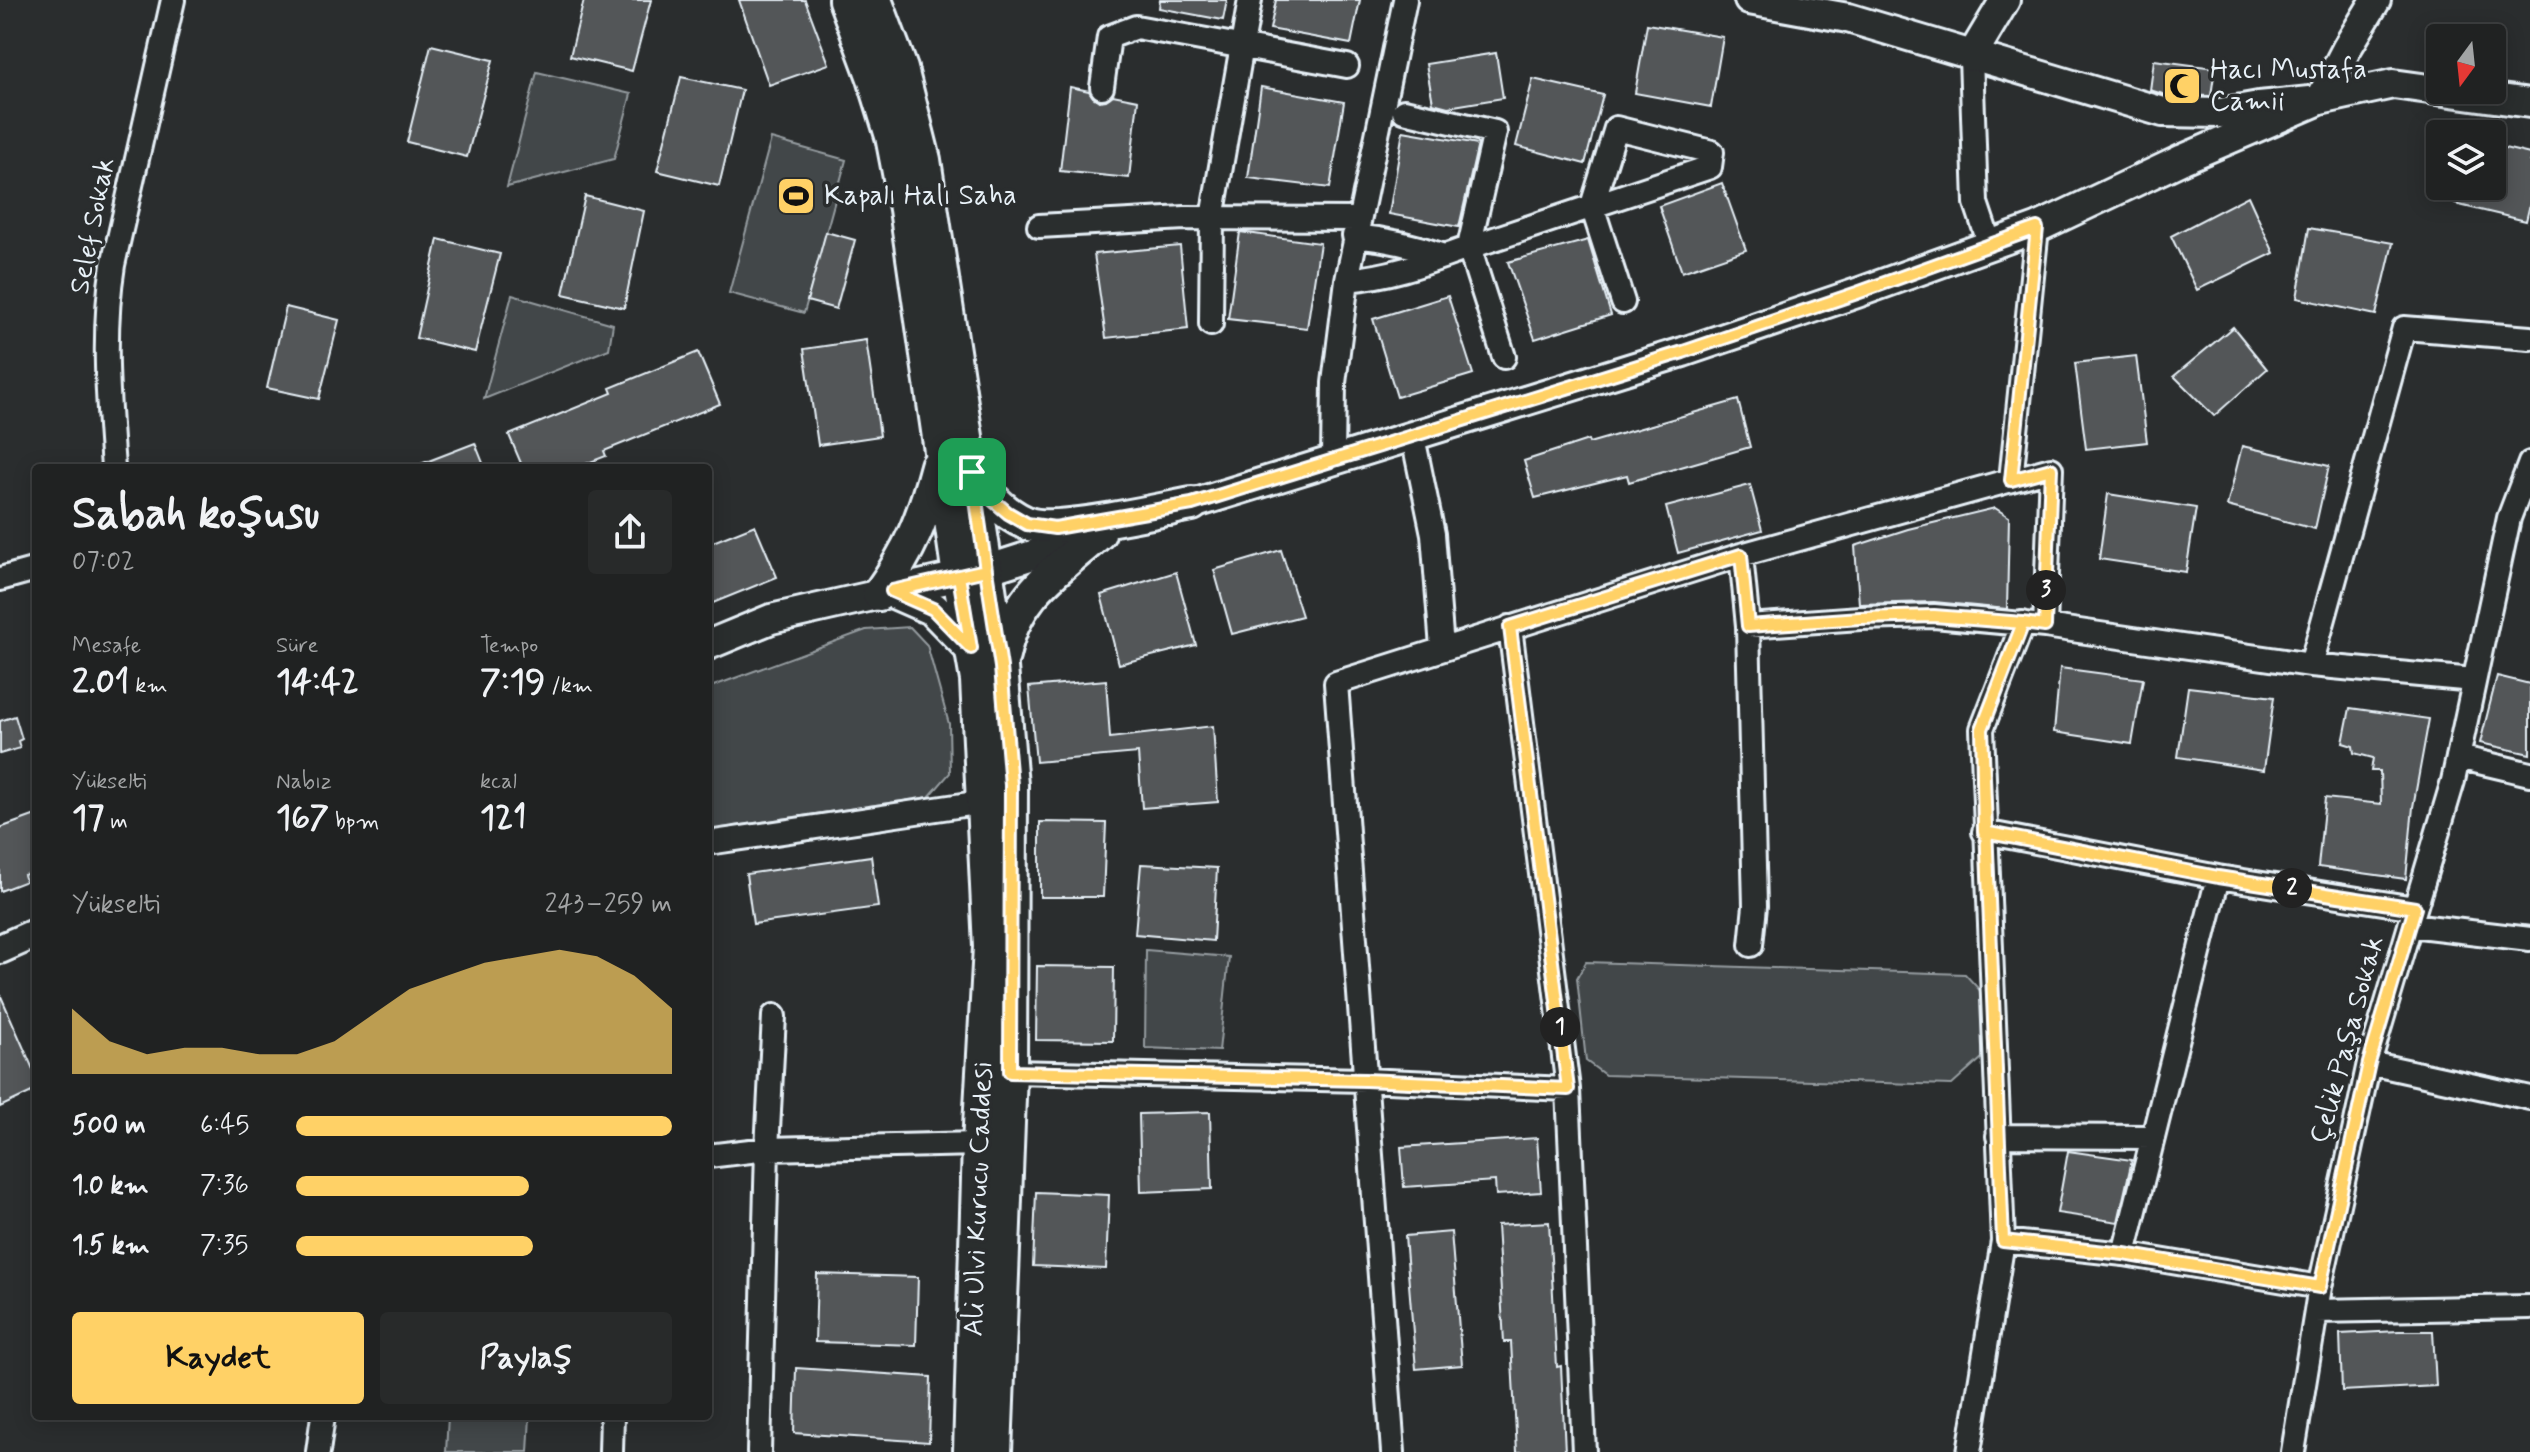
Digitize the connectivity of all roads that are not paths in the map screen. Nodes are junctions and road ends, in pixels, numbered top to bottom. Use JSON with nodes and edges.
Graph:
{"nodes":[{"id":1,"x":173,"y":0,"type":"edge"},
{"id":2,"x":845,"y":0,"type":"edge"},
{"id":3,"x":875,"y":0,"type":"edge"},
{"id":4,"x":1250,"y":0,"type":"edge"},
{"id":5,"x":1405,"y":0,"type":"edge"},
{"id":6,"x":1749,"y":0,"type":"edge"},
{"id":7,"x":2005,"y":0,"type":"edge"},
{"id":8,"x":2376,"y":0,"type":"edge"},
{"id":9,"x":1242,"y":46,"type":"junction"},
{"id":10,"x":1971,"y":57,"type":"junction"},
{"id":11,"x":1347,"y":66,"type":"dead end"},
{"id":12,"x":1102,"y":87,"type":"dead end"},
{"id":13,"x":2320,"y":100,"type":"junction"},
{"id":14,"x":2530,"y":103,"type":"edge"},
{"id":15,"x":1404,"y":111,"type":"dead end"},
{"id":16,"x":2163,"y":112,"type":"junction"},
{"id":17,"x":2183,"y":159,"type":"junction"},
{"id":18,"x":1592,"y":206,"type":"junction"},
{"id":19,"x":1212,"y":218,"type":"junction"},
{"id":20,"x":1039,"y":226,"type":"dead end"},
{"id":21,"x":1356,"y":228,"type":"junction"},
{"id":22,"x":2037,"y":228,"type":"junction"},
{"id":23,"x":1990,"y":245,"type":"junction"},
{"id":24,"x":1469,"y":247,"type":"junction"},
{"id":25,"x":1444,"y":256,"type":"junction"},
{"id":26,"x":1347,"y":280,"type":"junction"},
{"id":27,"x":1623,"y":302,"type":"dead end"},
{"id":28,"x":1211,"y":324,"type":"dead end"},
{"id":29,"x":2530,"y":338,"type":"edge"},
{"id":30,"x":1504,"y":357,"type":"dead end"},
{"id":31,"x":1413,"y":437,"type":"junction"},
{"id":32,"x":941,"y":451,"type":"junction"},
{"id":33,"x":1333,"y":459,"type":"junction"},
{"id":34,"x":2530,"y":463,"type":"edge"},
{"id":35,"x":113,"y":464,"type":"edge"},
{"id":36,"x":972,"y":472,"type":"junction"},
{"id":37,"x":2011,"y":480,"type":"junction"},
{"id":38,"x":1192,"y":504,"type":"junction"},
{"id":39,"x":1099,"y":533,"type":"junction"},
{"id":40,"x":1741,"y":555,"type":"junction"},
{"id":41,"x":32,"y":570,"type":"edge"},
{"id":42,"x":972,"y":573,"type":"junction"},
{"id":43,"x":0,"y":579,"type":"edge"},
{"id":44,"x":886,"y":592,"type":"junction"},
{"id":45,"x":2034,"y":624,"type":"junction"},
{"id":46,"x":1748,"y":626,"type":"junction"},
{"id":47,"x":1510,"y":627,"type":"junction"},
{"id":48,"x":712,"y":643,"type":"edge"},
{"id":49,"x":971,"y":648,"type":"junction"},
{"id":50,"x":1442,"y":648,"type":"junction"},
{"id":51,"x":2311,"y":665,"type":"junction"},
{"id":52,"x":1001,"y":667,"type":"junction"},
{"id":53,"x":2474,"y":680,"type":"junction"},
{"id":54,"x":2458,"y":757,"type":"junction"},
{"id":55,"x":2530,"y":774,"type":"edge"},
{"id":56,"x":983,"y":802,"type":"junction"},
{"id":57,"x":1984,"y":832,"type":"junction"},
{"id":58,"x":712,"y":842,"type":"edge"},
{"id":59,"x":2218,"y":877,"type":"junction"},
{"id":60,"x":2413,"y":916,"type":"junction"},
{"id":61,"x":32,"y":935,"type":"edge"},
{"id":62,"x":2530,"y":939,"type":"edge"},
{"id":63,"x":1751,"y":945,"type":"dead end"},
{"id":64,"x":0,"y":949,"type":"edge"},
{"id":65,"x":774,"y":1016,"type":"dead end"},
{"id":66,"x":2369,"y":1063,"type":"junction"},
{"id":67,"x":1010,"y":1072,"type":"junction"},
{"id":68,"x":1365,"y":1080,"type":"junction"},
{"id":69,"x":1568,"y":1089,"type":"junction"},
{"id":70,"x":2530,"y":1098,"type":"edge"},
{"id":71,"x":1998,"y":1136,"type":"junction"},
{"id":72,"x":2153,"y":1137,"type":"junction"},
{"id":73,"x":979,"y":1144,"type":"junction"},
{"id":74,"x":767,"y":1149,"type":"junction"},
{"id":75,"x":712,"y":1156,"type":"edge"},
{"id":76,"x":2003,"y":1241,"type":"junction"},
{"id":77,"x":2124,"y":1254,"type":"junction"},
{"id":78,"x":2320,"y":1287,"type":"junction"},
{"id":79,"x":2530,"y":1307,"type":"edge"},
{"id":80,"x":2316,"y":1311,"type":"junction"},
{"id":81,"x":322,"y":1420,"type":"edge"},
{"id":82,"x":612,"y":1420,"type":"edge"},
{"id":83,"x":318,"y":1452,"type":"edge"},
{"id":84,"x":611,"y":1452,"type":"edge"},
{"id":85,"x":759,"y":1452,"type":"edge"},
{"id":86,"x":970,"y":1452,"type":"edge"},
{"id":87,"x":995,"y":1452,"type":"edge"},
{"id":88,"x":1393,"y":1452,"type":"edge"},
{"id":89,"x":1584,"y":1452,"type":"edge"},
{"id":90,"x":1969,"y":1452,"type":"edge"},
{"id":91,"x":2293,"y":1452,"type":"edge"}],
"edges":[{"from":1,"to":35,"type":"street","name":"Selef Sokak"},
{"from":2,"to":32,"type":"main road","name":"Ali Ulvi Kurucu Caddesi"},
{"from":3,"to":36,"type":"main road","name":"Ali Ulvi Kurucu Caddesi"},
{"from":4,"to":9,"type":"street"},
{"from":5,"to":21,"type":"street"},
{"from":6,"to":10,"type":"street"},
{"from":7,"to":10,"type":"street"},
{"from":8,"to":13,"type":"street"},
{"from":9,"to":11,"type":"street"},
{"from":9,"to":12,"type":"street"},
{"from":9,"to":19,"type":"street"},
{"from":10,"to":16,"type":"street"},
{"from":10,"to":23,"type":"street"},
{"from":13,"to":14,"type":"street"},
{"from":13,"to":16,"type":"street"},
{"from":13,"to":17,"type":"street"},
{"from":15,"to":24,"type":"street"},
{"from":16,"to":17,"type":"street"},
{"from":17,"to":22,"type":"street"},
{"from":18,"to":18,"type":"street"},
{"from":18,"to":24,"type":"street"},
{"from":18,"to":27,"type":"street"},
{"from":19,"to":20,"type":"street"},
{"from":19,"to":21,"type":"street"},
{"from":19,"to":28,"type":"street"},
{"from":21,"to":25,"type":"street"},
{"from":21,"to":26,"type":"street"},
{"from":22,"to":23,"type":"street"},
{"from":22,"to":37,"type":"street"},
{"from":23,"to":31,"type":"street"},
{"from":24,"to":25,"type":"street"},
{"from":24,"to":30,"type":"street"},
{"from":25,"to":26,"type":"street"},
{"from":26,"to":33,"type":"street"},
{"from":29,"to":51,"type":"street"},
{"from":31,"to":33,"type":"street"},
{"from":31,"to":50,"type":"street"},
{"from":32,"to":42,"type":"main road","name":"Ali Ulvi Kurucu Caddesi"},
{"from":32,"to":44,"type":"main road"},
{"from":33,"to":38,"type":"street"},
{"from":34,"to":53,"type":"street","name":"Çelik Paşa Sokak"},
{"from":36,"to":38,"type":"main road"},
{"from":36,"to":42,"type":"main road","name":"Ali Ulvi Kurucu Caddesi"},
{"from":37,"to":40,"type":"street"},
{"from":37,"to":45,"type":"street"},
{"from":38,"to":39,"type":"street"},
{"from":39,"to":42,"type":"street"},
{"from":39,"to":52,"type":"main road"},
{"from":40,"to":46,"type":"street"},
{"from":40,"to":47,"type":"street"},
{"from":41,"to":43,"type":"street"},
{"from":42,"to":44,"type":"street"},
{"from":42,"to":49,"type":"main road","name":"Ali Ulvi Kurucu Caddesi"},
{"from":42,"to":52,"type":"main road","name":"Ali Ulvi Kurucu Caddesi"},
{"from":44,"to":48,"type":"street"},
{"from":44,"to":49,"type":"main road"},
{"from":45,"to":46,"type":"street"},
{"from":45,"to":51,"type":"street"},
{"from":45,"to":57,"type":"street"},
{"from":46,"to":63,"type":"street"},
{"from":47,"to":50,"type":"street"},
{"from":47,"to":69,"type":"street"},
{"from":49,"to":56,"type":"main road","name":"Ali Ulvi Kurucu Caddesi"},
{"from":50,"to":68,"type":"street"},
{"from":51,"to":53,"type":"street"},
{"from":52,"to":67,"type":"main road","name":"Ali Ulvi Kurucu Caddesi"},
{"from":53,"to":54,"type":"street","name":"Çelik Paşa Sokak"},
{"from":54,"to":55,"type":"street"},
{"from":54,"to":60,"type":"street","name":"Çelik Paşa Sokak"},
{"from":56,"to":58,"type":"street"},
{"from":56,"to":73,"type":"main road","name":"Ali Ulvi Kurucu Caddesi"},
{"from":57,"to":59,"type":"street"},
{"from":57,"to":71,"type":"street"},
{"from":59,"to":60,"type":"street"},
{"from":59,"to":72,"type":"street"},
{"from":60,"to":62,"type":"street"},
{"from":60,"to":66,"type":"street","name":"Çelik Paşa Sokak"},
{"from":61,"to":64,"type":"street"},
{"from":65,"to":74,"type":"street"},
{"from":66,"to":70,"type":"street"},
{"from":66,"to":78,"type":"street","name":"Çelik Paşa Sokak"},
{"from":67,"to":68,"type":"street"},
{"from":67,"to":87,"type":"main road","name":"Ali Ulvi Kurucu Caddesi"},
{"from":68,"to":69,"type":"street"},
{"from":68,"to":88,"type":"street"},
{"from":69,"to":89,"type":"street"},
{"from":71,"to":72,"type":"street"},
{"from":71,"to":76,"type":"street"},
{"from":72,"to":77,"type":"street"},
{"from":73,"to":74,"type":"street"},
{"from":73,"to":86,"type":"main road","name":"Ali Ulvi Kurucu Caddesi"},
{"from":74,"to":75,"type":"street"},
{"from":74,"to":85,"type":"street"},
{"from":76,"to":77,"type":"street"},
{"from":76,"to":90,"type":"street"},
{"from":77,"to":78,"type":"street"},
{"from":78,"to":80,"type":"street","name":"Çelik Paşa Sokak"},
{"from":79,"to":80,"type":"street"},
{"from":80,"to":91,"type":"street","name":"Çelik Paşa Sokak"},
{"from":81,"to":83,"type":"street"},
{"from":82,"to":84,"type":"street"}]}
